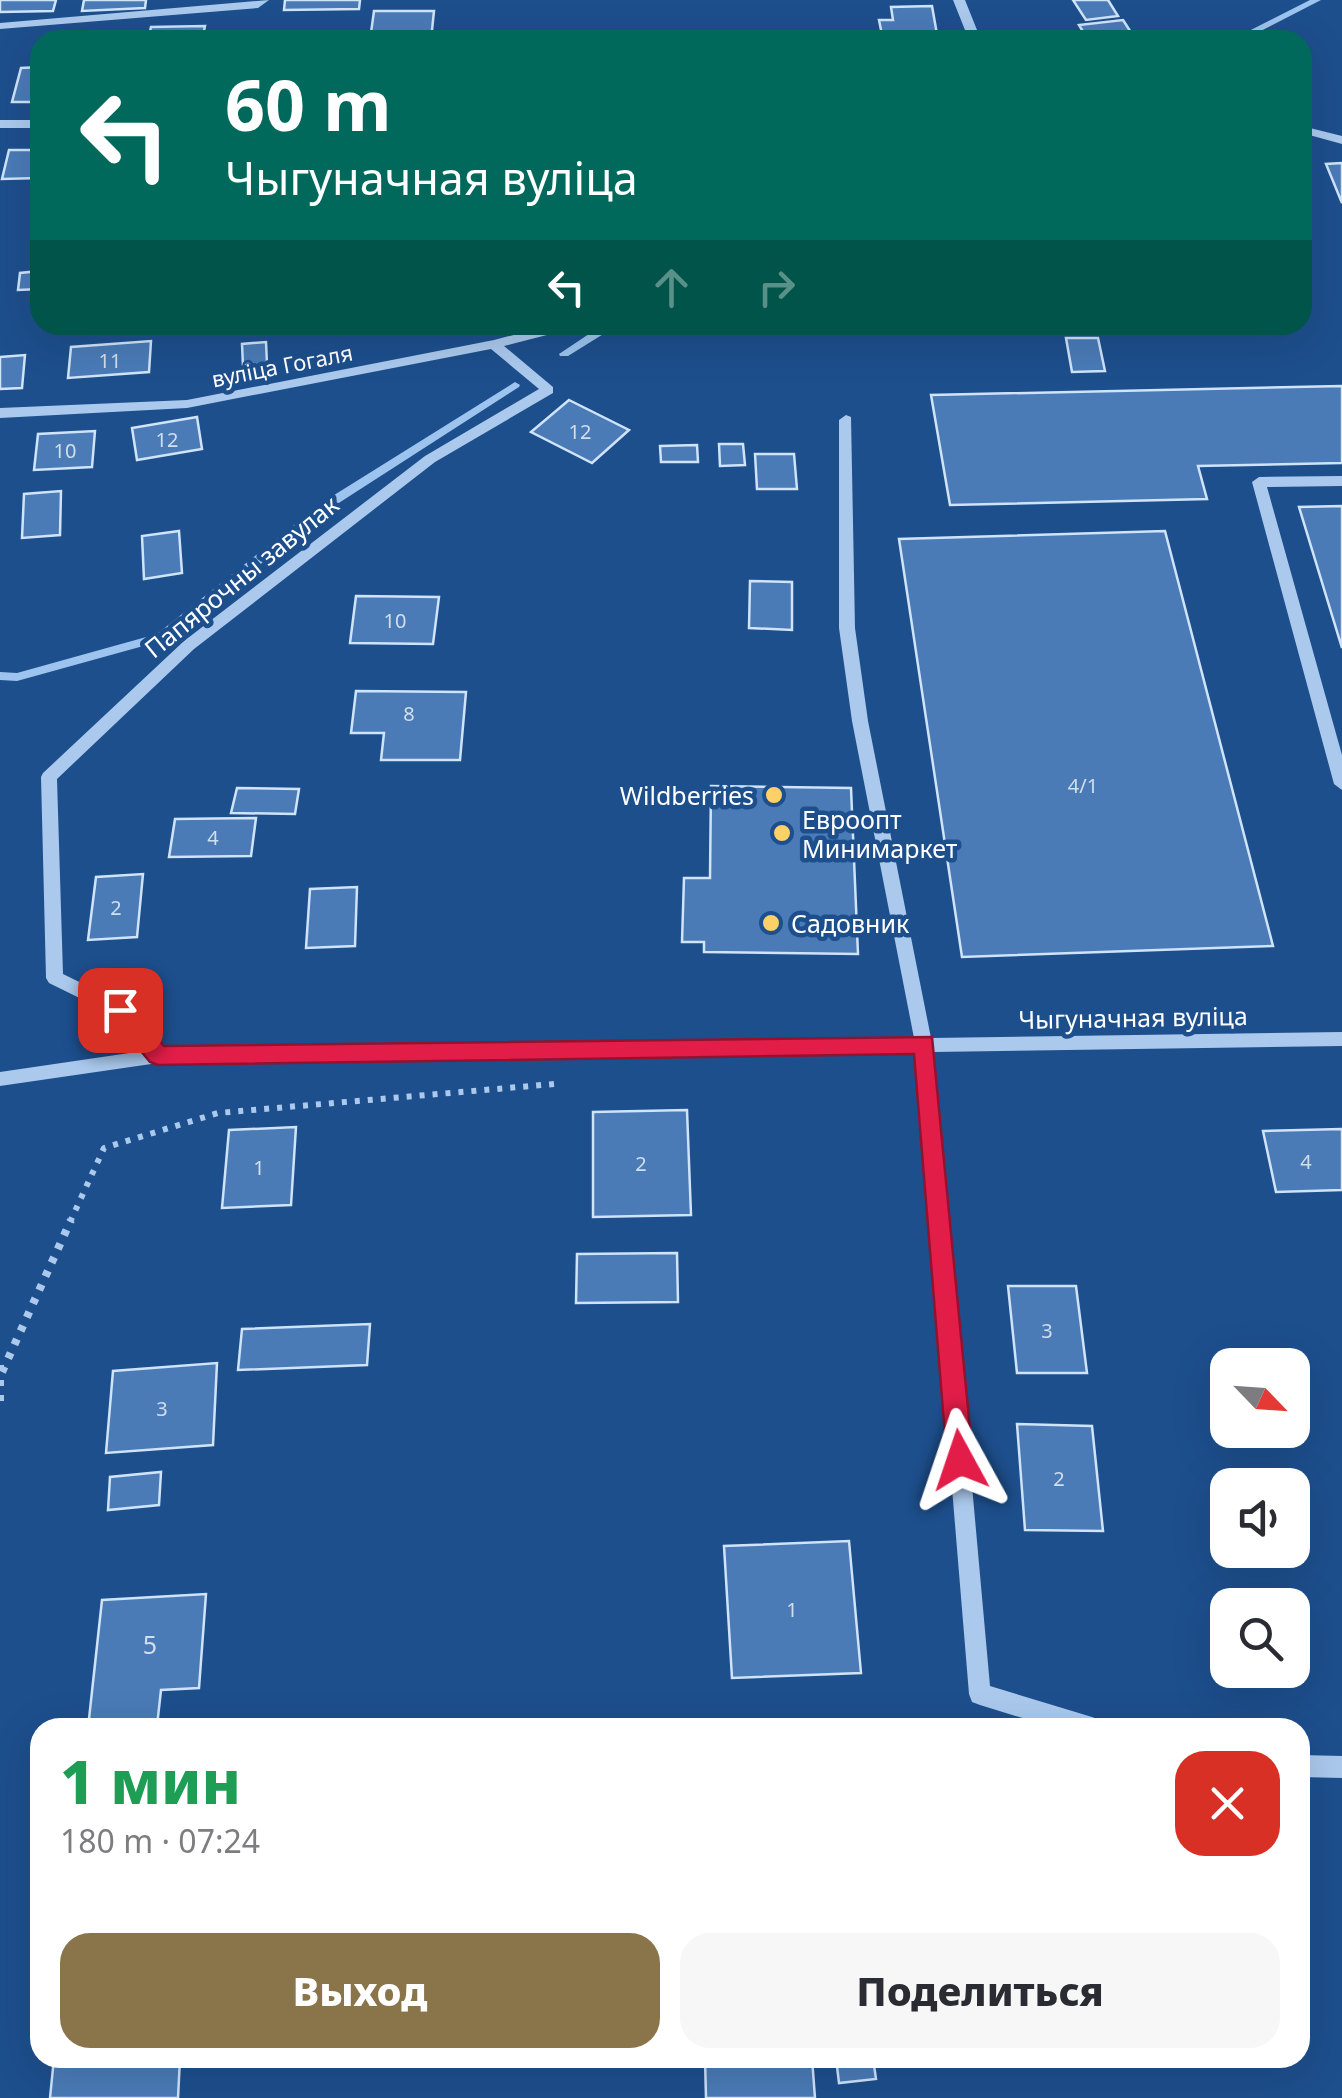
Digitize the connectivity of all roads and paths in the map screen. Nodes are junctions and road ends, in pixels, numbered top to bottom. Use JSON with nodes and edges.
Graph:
{"nodes":[{"id":1,"x":263,"y":0,"type":"edge"},
{"id":2,"x":959,"y":0,"type":"edge"},
{"id":3,"x":0,"y":26,"type":"edge"},
{"id":4,"x":972,"y":30,"type":"edge"},
{"id":5,"x":0,"y":124,"type":"edge"},
{"id":6,"x":30,"y":124,"type":"edge"},
{"id":7,"x":1312,"y":131,"type":"edge"},
{"id":8,"x":1342,"y":140,"type":"edge"},
{"id":9,"x":529,"y":335,"type":"edge"},
{"id":10,"x":494,"y":344,"type":"junction"},
{"id":11,"x":0,"y":413,"type":"edge"},
{"id":12,"x":846,"y":420,"type":"dead end"},
{"id":13,"x":1342,"y":481,"type":"edge"},
{"id":14,"x":1342,"y":784,"type":"edge"},
{"id":15,"x":1342,"y":1039,"type":"edge"},
{"id":16,"x":924,"y":1044,"type":"junction"},
{"id":17,"x":158,"y":1056,"type":"junction"},
{"id":18,"x":0,"y":1079,"type":"edge"},
{"id":19,"x":564,"y":1083,"type":"dead end"},
{"id":20,"x":1,"y":1369,"type":"edge"},
{"id":21,"x":0,"y":1405,"type":"edge"},
{"id":22,"x":1059,"y":1718,"type":"edge"},
{"id":23,"x":1310,"y":1766,"type":"edge"},
{"id":24,"x":1342,"y":1767,"type":"edge"}],
"edges":[{"from":1,"to":3,"type":"street"},
{"from":2,"to":4,"type":"street"},
{"from":5,"to":6,"type":"street"},
{"from":7,"to":8,"type":"street"},
{"from":9,"to":10,"type":"street","name":"вуліца Гогаля"},
{"from":10,"to":11,"type":"street","name":"вуліца Гогаля"},
{"from":10,"to":17,"type":"street","name":"Папярочны завулак"},
{"from":12,"to":16,"type":"street"},
{"from":13,"to":14,"type":"street"},
{"from":15,"to":16,"type":"street","name":"Чыгуначная вуліца"},
{"from":16,"to":17,"type":"street","name":"Чыгуначная вуліца"},
{"from":16,"to":22,"type":"street"},
{"from":17,"to":18,"type":"street","name":"Чыгуначная вуліца"},
{"from":19,"to":20,"type":"path"},
{"from":20,"to":21,"type":"path"},
{"from":23,"to":24,"type":"street"}]}
